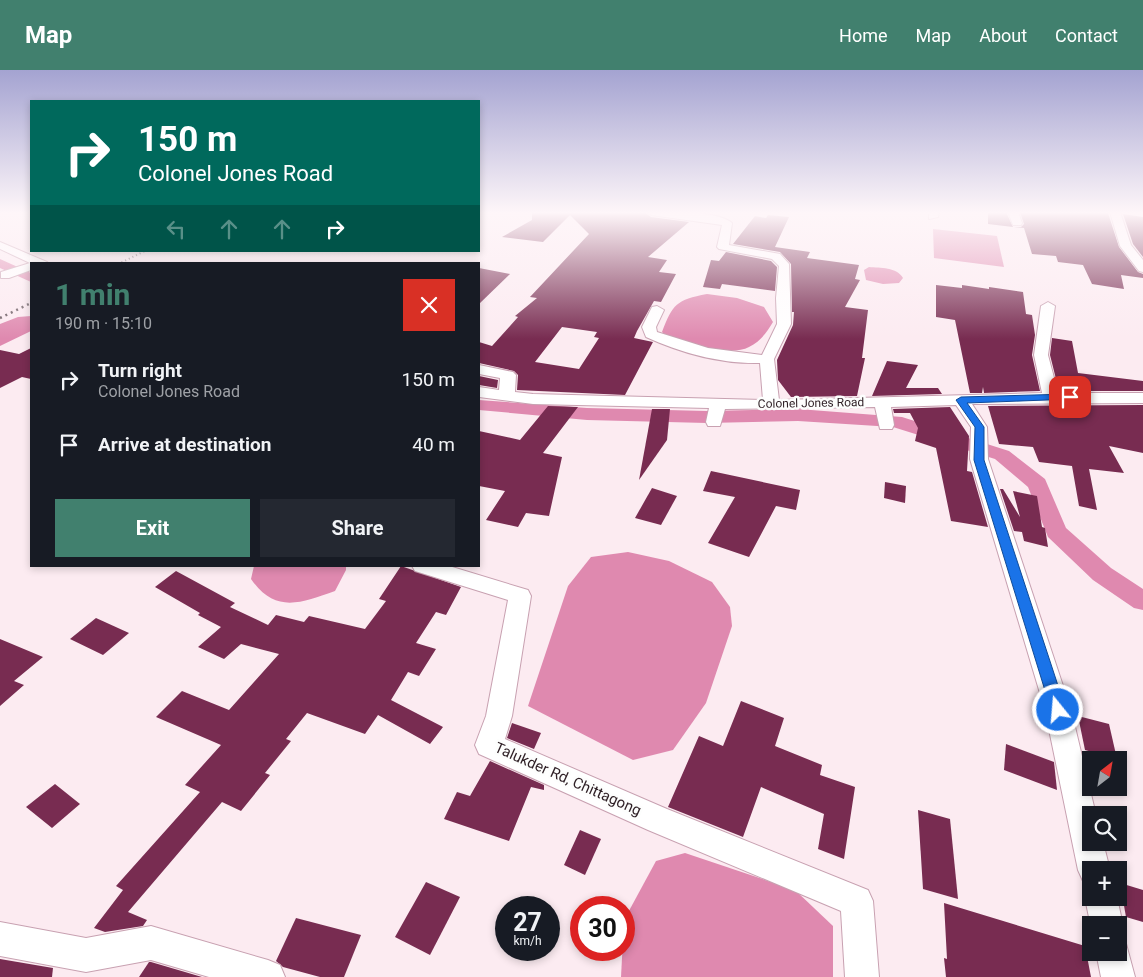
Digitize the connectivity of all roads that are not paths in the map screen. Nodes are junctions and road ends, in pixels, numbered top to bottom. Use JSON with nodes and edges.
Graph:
{"nodes":[{"id":1,"x":11,"y":254,"type":"edge"},
{"id":2,"x":767,"y":254,"type":"edge"},
{"id":3,"x":1132,"y":254,"type":"edge"},
{"id":4,"x":30,"y":262,"type":"edge"},
{"id":5,"x":30,"y":267,"type":"edge"},
{"id":6,"x":1143,"y":268,"type":"edge"},
{"id":7,"x":5,"y":275,"type":"dead end"},
{"id":8,"x":1048,"y":306,"type":"dead end"},
{"id":9,"x":657,"y":310,"type":"dead end"},
{"id":10,"x":767,"y":359,"type":"junction"},
{"id":11,"x":480,"y":370,"type":"edge"},
{"id":12,"x":480,"y":392,"type":"edge"},
{"id":13,"x":507,"y":396,"type":"junction"},
{"id":14,"x":1051,"y":398,"type":"junction"},
{"id":15,"x":1143,"y":398,"type":"edge"},
{"id":16,"x":565,"y":400,"type":"junction"},
{"id":17,"x":961,"y":400,"type":"junction"},
{"id":18,"x":772,"y":405,"type":"junction"},
{"id":19,"x":557,"y":416,"type":"dead end"},
{"id":20,"x":426,"y":567,"type":"edge"},
{"id":21,"x":1092,"y":861,"type":"edge"},
{"id":22,"x":0,"y":939,"type":"edge"},
{"id":23,"x":1115,"y":961,"type":"edge"},
{"id":24,"x":268,"y":977,"type":"edge"},
{"id":25,"x":862,"y":977,"type":"edge"},
{"id":26,"x":1118,"y":977,"type":"edge"}],
"edges":[{"from":1,"to":4,"type":"street"},
{"from":2,"to":10,"type":"street"},
{"from":3,"to":6,"type":"street"},
{"from":5,"to":7,"type":"street"},
{"from":8,"to":14,"type":"street"},
{"from":9,"to":10,"type":"street"},
{"from":10,"to":18,"type":"street"},
{"from":11,"to":13,"type":"street"},
{"from":12,"to":13,"type":"street","name":"Colonel Jones Road"},
{"from":13,"to":16,"type":"street","name":"Colonel Jones Road"},
{"from":14,"to":15,"type":"street","name":"Colonel Jones Road"},
{"from":14,"to":17,"type":"street","name":"Colonel Jones Road"},
{"from":16,"to":18,"type":"street","name":"Colonel Jones Road"},
{"from":16,"to":19,"type":"street"},
{"from":17,"to":18,"type":"street","name":"Colonel Jones Road"},
{"from":17,"to":21,"type":"street"},
{"from":20,"to":25,"type":"street","name":"Talukder Rd, Chittagong"},
{"from":22,"to":24,"type":"street"},
{"from":23,"to":26,"type":"street"}]}
